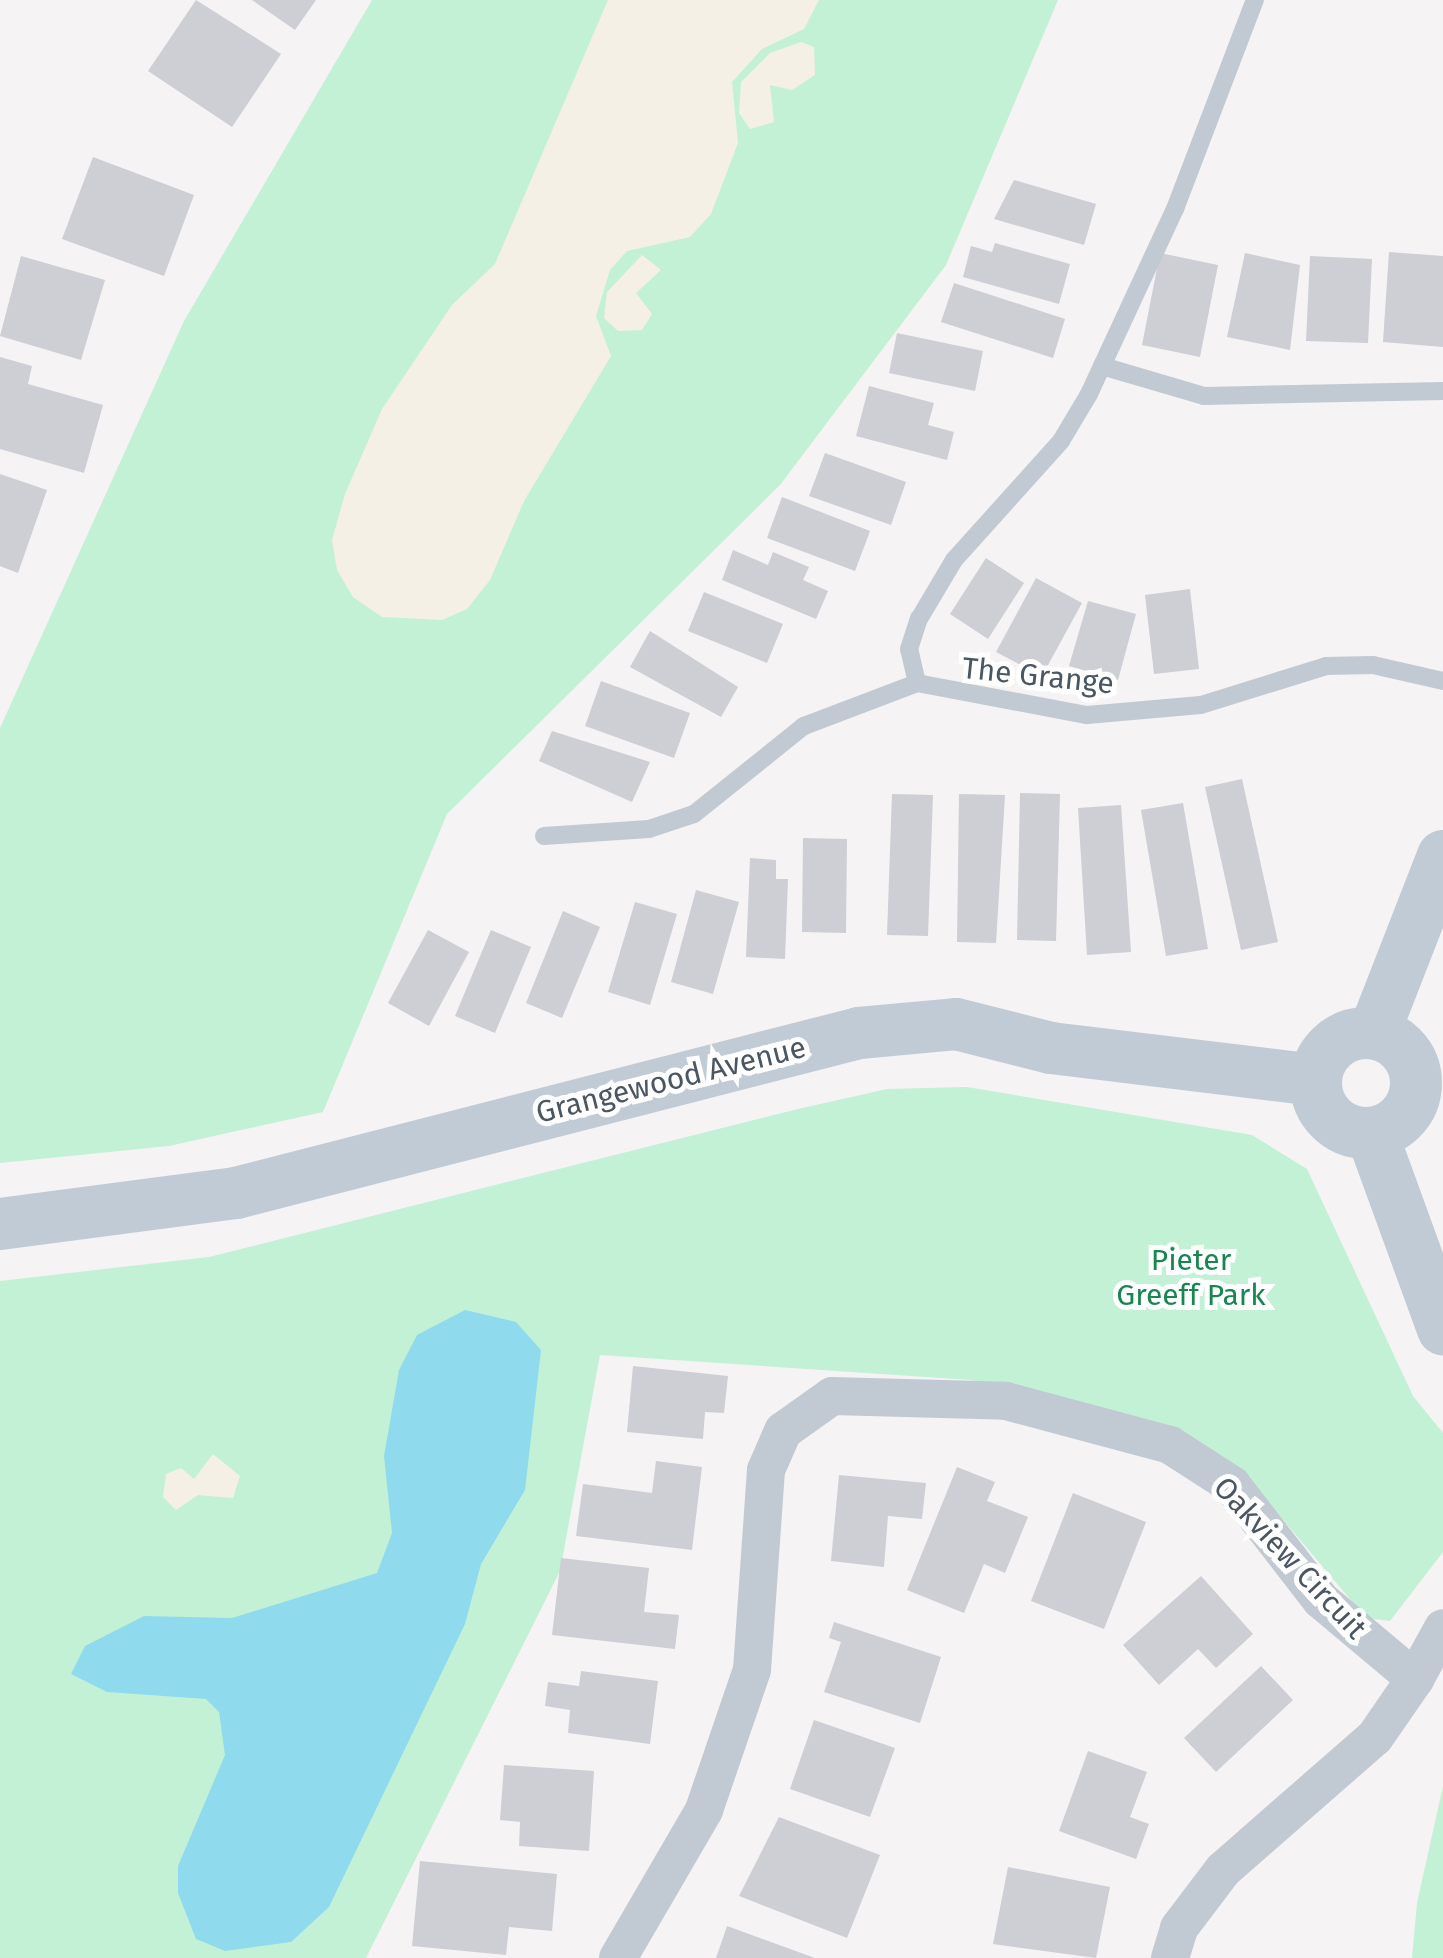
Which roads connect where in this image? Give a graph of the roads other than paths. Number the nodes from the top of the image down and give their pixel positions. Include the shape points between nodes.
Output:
1 (1255, 0) edge
2 (1102, 366) junction
3 (1443, 391) edge
4 (917, 682) junction
5 (1443, 682) edge
6 (544, 836) dead end
7 (1443, 856) edge
8 (1374, 1033) junction
9 (1315, 1080) junction
10 (1372, 1134) junction
11 (10, 1219) edge
12 (1443, 1329) edge
13 (1443, 1628) edge
14 (1415, 1680) junction
15 (618, 1958) edge
16 (1170, 1958) edge

1 - 2 lane via 1175,209
2 - 3 lane via 1204,396
2 - 4 lane via 1061,441 962,549 918,619 909,650
4 - 5 lane, The Grange via 1087,715 1200,705 1326,666 1373,664
4 - 6 lane, The Grange via 804,726 694,814 649,829
7 - 8 street
8 - 9 street via 1341,1039
8 - 10 street via 1404,1050 1417,1082 1406,1114
9 - 10 street via 1333,1122
9 - 11 street, Grangewood Avenue via 1051,1048 956,1024 859,1033 236,1193
10 - 12 street
13 - 14 street
14 - 15 street, Oakview Circuit via 1322,1600 1232,1485 1170,1445 1006,1400 832,1396 783,1432 766,1470 752,1670 704,1810
14 - 16 street via 1375,1737 1224,1870 1179,1928

